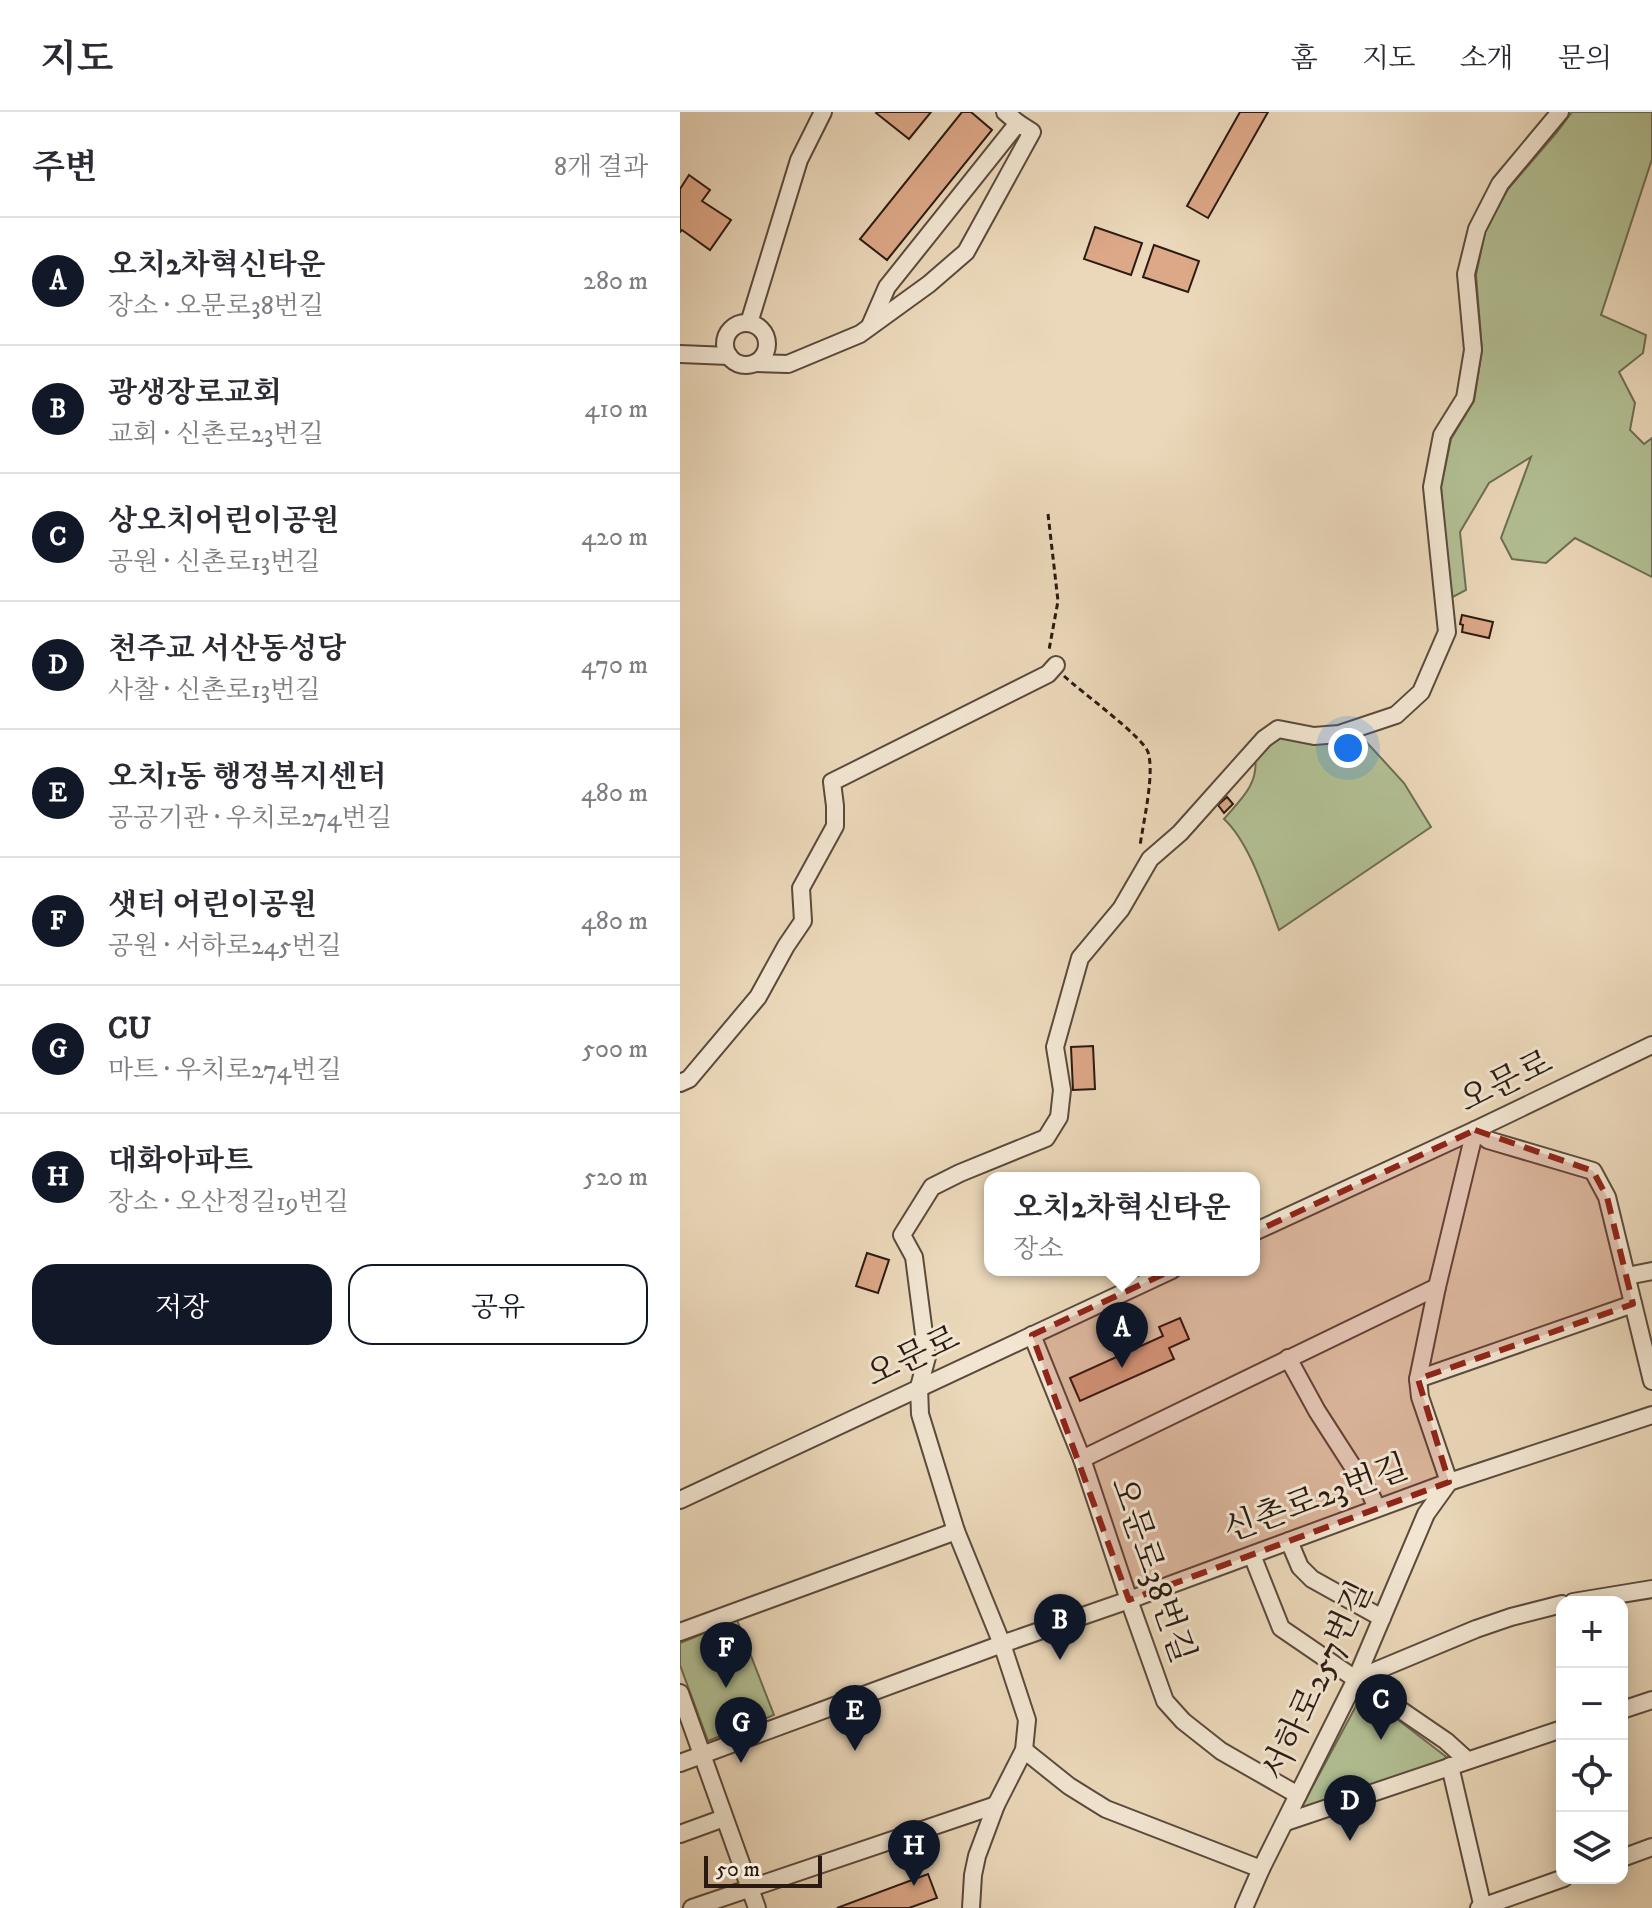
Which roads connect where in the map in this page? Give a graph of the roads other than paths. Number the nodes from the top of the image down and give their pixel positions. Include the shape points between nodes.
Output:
1 (823, 112) edge
2 (1560, 112) edge
3 (1012, 117) edge
4 (749, 323) junction
5 (869, 327) junction
6 (680, 354) edge
7 (729, 356) junction
8 (755, 363) junction
9 (1056, 665) road end
10 (1652, 1045) edge
11 (680, 1083) edge
12 (1475, 1130) junction
13 (1260, 1229) edge
14 (1652, 1271) edge
15 (1159, 1276) edge
16 (1627, 1276) junction
17 (1437, 1287) junction
18 (1633, 1304) junction
19 (1032, 1335) junction
20 (1288, 1358) junction
21 (1418, 1379) junction
22 (1652, 1381) edge
23 (919, 1387) junction
24 (1652, 1415) edge
25 (1082, 1459) junction
26 (1449, 1482) junction
27 (680, 1500) edge
28 (1377, 1508) junction
29 (956, 1531) junction
30 (1289, 1541) junction
31 (1252, 1555) junction
32 (1652, 1589) edge
33 (1609, 1596) edge
34 (1129, 1600) junction
35 (1556, 1606) edge
36 (1382, 1618) junction
37 (680, 1632) edge
38 (1002, 1644) junction
39 (1356, 1679) junction
40 (680, 1693) edge
41 (1652, 1700) edge
42 (1628, 1708) edge
43 (1556, 1731) edge
44 (1024, 1750) junction
45 (702, 1755) junction
46 (680, 1763) edge
47 (1458, 1763) junction
48 (1298, 1795) junction
49 (996, 1805) junction
50 (724, 1818) junction
51 (1286, 1822) junction
52 (680, 1834) edge
53 (1652, 1847) edge
54 (1628, 1856) edge
55 (1261, 1869) junction
56 (1556, 1881) edge
57 (750, 1888) junction
58 (692, 1908) edge
59 (757, 1908) edge
60 (971, 1908) edge
61 (1244, 1908) edge
62 (1481, 1908) edge

1 - 4 street via 799,160
2 - 23 street via 1500,184 1477,229 1466,274 1473,350 1465,398 1442,435 1432,487 1447,632 1421,692 1396,715 1339,734 1314,736 1278,729 1150,859 1121,909 1080,958 1055,1047 1062,1090 1053,1128 1046,1138 932,1187 902,1235 914,1257 927,1357
3 - 5 street via 887,287
3 - 5 street via 1032,132 966,252
4 - 7 street via 736,325 727,335
4 - 8 street via 767,340 765,353
5 - 8 street via 788,364
6 - 7 street
7 - 8 street via 741,364
9 - 11 street via 1048,674 832,782 835,826 801,888 803,921 758,997
10 - 12 street, 오문로
12 - 13 street, 오문로
12 - 16 street via 1488,1140 1593,1171 1607,1197
12 - 17 street
14 - 16 street
15 - 19 street, 오문로
16 - 18 street
17 - 20 street, 오문로38번길
17 - 21 street
18 - 21 street
18 - 22 street
19 - 23 street, 오문로
19 - 25 street, 오문로38번길
20 - 25 street, 오문로38번길
20 - 28 street
21 - 26 street
23 - 27 street, 오문로
23 - 29 street via 920,1414
24 - 26 street, 신촌로23번길
25 - 34 street, 오문로38번길
26 - 28 street, 신촌로23번길
26 - 36 street, 서하로257번길 via 1426,1514
28 - 30 street, 신촌로23번길
29 - 37 street
29 - 38 street
30 - 31 street, 신촌로23번길
30 - 36 street via 1300,1567 1312,1579
31 - 34 street, 신촌로23번길
31 - 39 street via 1281,1628
32 - 33 street
34 - 38 street, 신촌로23번길
34 - 48 street, 오문로38번길 via 1165,1701 1221,1751
35 - 39 street via 1476,1629
36 - 39 street, 서하로257번길
38 - 44 street via 1027,1720
38 - 45 street, 신촌로23번길
39 - 47 street via 1446,1741
39 - 48 street, 서하로257번길
40 - 45 street
41 - 42 street
43 - 47 street
44 - 49 street
44 - 55 street via 1106,1809
45 - 46 street, 신촌로23번길
45 - 50 street
47 - 51 street
47 - 62 street
48 - 51 street, 서하로257번길
49 - 57 street
49 - 60 street via 977,1856
50 - 52 street
50 - 57 street
51 - 55 street, 서하로257번길
53 - 54 street
55 - 61 street, 서하로257번길
56 - 62 street
57 - 58 street
57 - 59 street

